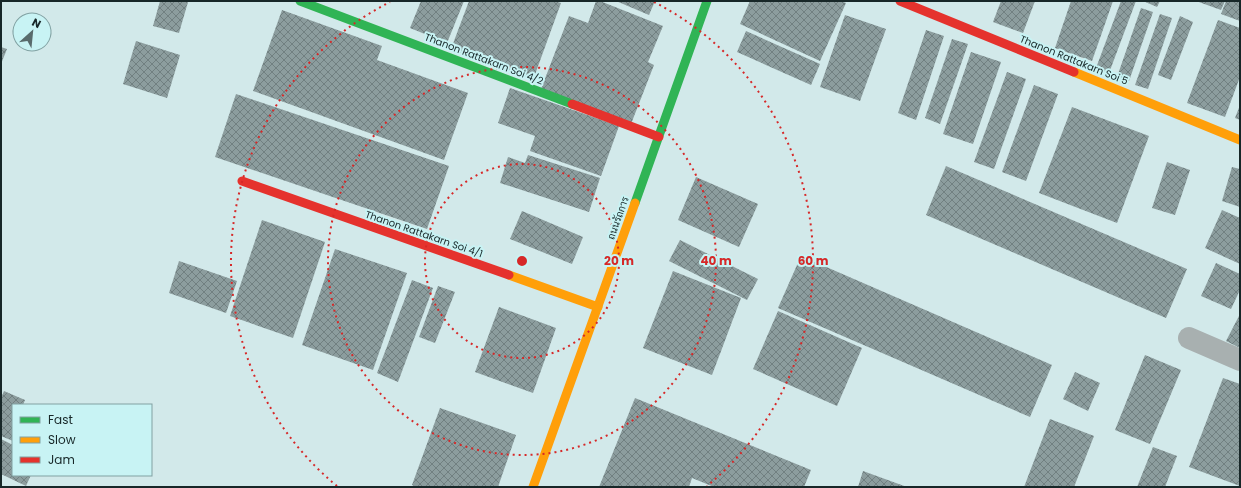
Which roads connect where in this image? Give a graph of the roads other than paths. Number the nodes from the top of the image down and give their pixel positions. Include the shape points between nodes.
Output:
1 (300, 1) edge
2 (707, 1) edge
3 (900, 1) edge
4 (659, 137) junction
5 (1240, 140) edge
6 (242, 181) dead end
7 (598, 307) junction
8 (1189, 338) dead end
9 (1240, 360) edge
10 (533, 487) edge

1 - 4 street, Thanon Rattakarn Soi 4/2
2 - 4 street, ถนนรัถการ
3 - 5 street, Thanon Rattakarn Soi 5
4 - 7 street, ถนนรัถการ
6 - 7 street, Thanon Rattakarn Soi 4/1
7 - 10 street, ถนนรัถการ
8 - 9 street

